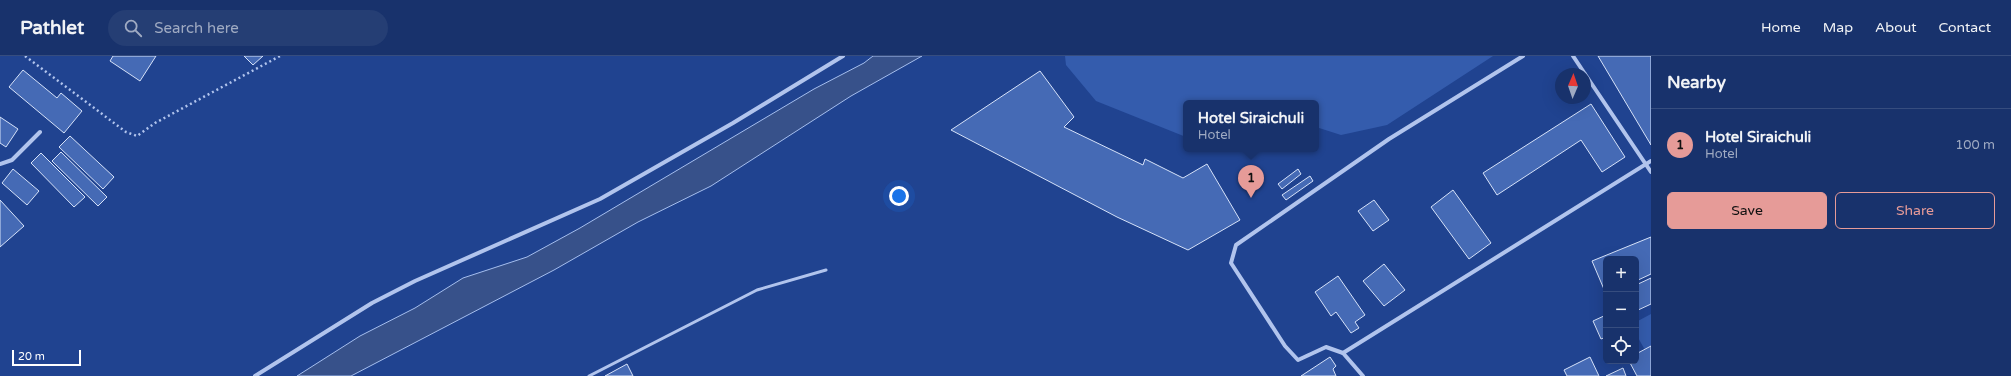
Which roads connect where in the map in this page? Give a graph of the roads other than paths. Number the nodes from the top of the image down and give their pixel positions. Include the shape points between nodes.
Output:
1 (843, 56) edge
2 (1523, 56) edge
3 (1573, 56) edge
4 (1581, 68) edge
5 (1591, 83) edge
6 (40, 132) dead end
7 (1651, 161) edge
8 (0, 164) edge
9 (1646, 164) junction
10 (1651, 172) edge
11 (826, 270) dead end
12 (1343, 353) junction
13 (255, 376) edge
14 (589, 376) edge
15 (1363, 376) edge

1 - 13 street via 734,123 600,199 415,281 372,303
2 - 12 street via 1389,139 1236,244 1231,263 1285,346 1298,360 1326,347
3 - 4 street
5 - 9 street
6 - 8 street via 12,160
7 - 9 street
9 - 10 street
9 - 12 street
11 - 14 lane via 757,290
12 - 15 street

